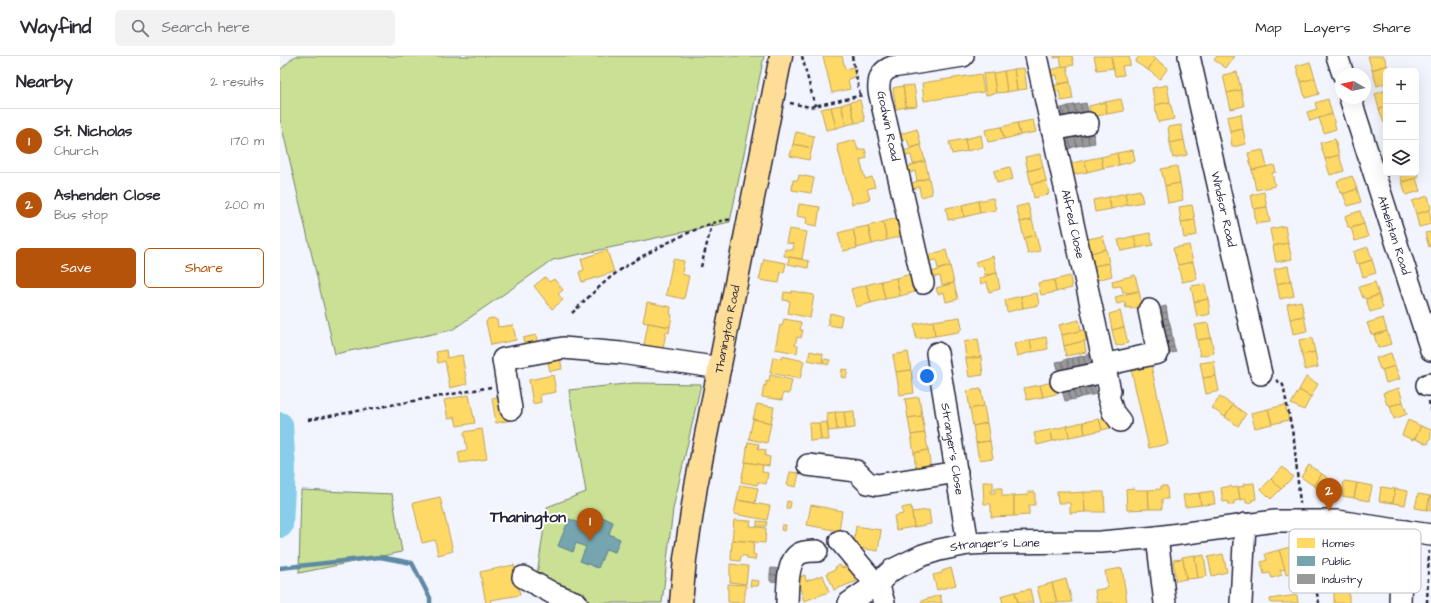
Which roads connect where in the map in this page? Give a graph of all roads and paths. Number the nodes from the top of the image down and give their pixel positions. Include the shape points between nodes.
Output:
1 (781, 56) edge
2 (802, 56) edge
3 (852, 56) edge
4 (963, 56) edge
5 (1036, 56) edge
6 (1189, 56) edge
7 (1337, 56) edge
8 (1341, 68) edge
9 (870, 93) junction
10 (772, 100) junction
11 (1352, 104) edge
12 (815, 106) junction
13 (1088, 123) dead end
14 (1052, 130) junction
15 (748, 222) junction
16 (712, 223) junction
17 (701, 267) dead end
18 (923, 284) dead end
19 (1149, 310) dead end
20 (572, 313) dead end
21 (1431, 350) edge
22 (937, 353) dead end
23 (1259, 365) joint
24 (720, 368) junction
25 (1105, 368) junction
26 (1061, 381) dead end
27 (507, 384) junction
28 (511, 409) dead end
29 (308, 420) dead end
30 (1120, 421) dead end
31 (808, 465) dead end
32 (957, 472) junction
33 (1245, 524) junction
34 (1304, 529) junction
35 (1392, 529) edge
36 (1421, 533) edge
37 (1431, 534) edge
38 (1156, 537) junction
39 (840, 541) dead end
40 (968, 544) junction
41 (817, 551) dead end
42 (1428, 556) dead end
43 (522, 577) dead end
44 (877, 583) junction
45 (1317, 593) edge
46 (1400, 593) edge
47 (577, 603) edge
48 (681, 603) edge
49 (787, 603) edge
50 (849, 603) edge
51 (884, 603) edge
52 (1165, 603) edge
53 (1241, 603) edge
54 (1319, 603) edge
55 (1400, 603) edge
56 (1427, 603) edge

1 - 10 highway, Thanington Road
2 - 12 path
3 - 9 path
4 - 9 street, Godwin Road via 888,68 881,75 879,85
5 - 14 street, Alfred Close
6 - 23 street, Windsor Road
7 - 8 street
9 - 12 path
9 - 18 street, Godwin Road via 909,263
10 - 12 path
10 - 15 highway, Thanington Road
11 - 21 street, Athelstan Road
13 - 14 street
14 - 25 street, Alfred Close
15 - 16 path via 728,219
15 - 24 highway, Thanington Road
16 - 17 path
16 - 20 path via 625,266
19 - 25 street via 1158,353
22 - 32 street, Stranger's Close
23 - 34 path via 1264,373 1283,385 1294,440
24 - 27 street via 621,353 563,348 503,359
24 - 48 highway, Thanington Road via 696,486
25 - 26 street
25 - 30 street, Alfred Close via 1110,392 1108,396 1113,412
27 - 28 street
27 - 29 path
31 - 32 street via 856,471 868,483 877,485
32 - 40 street, Stranger's Close
33 - 34 street, Stranger's Lane via 1275,520
33 - 38 street, Stranger's Lane
33 - 53 street
34 - 35 street, Stranger's Lane via 1337,521
36 - 37 street, Stranger's Lane
38 - 40 street, Stranger's Lane via 1101,542
38 - 52 street
39 - 44 street
40 - 44 street, Stranger's Lane via 923,555 892,570
41 - 49 street via 800,553 794,557 789,572
42 - 56 path
43 - 47 street
44 - 50 street, Stranger's Lane
44 - 51 street
45 - 54 path
46 - 55 street

